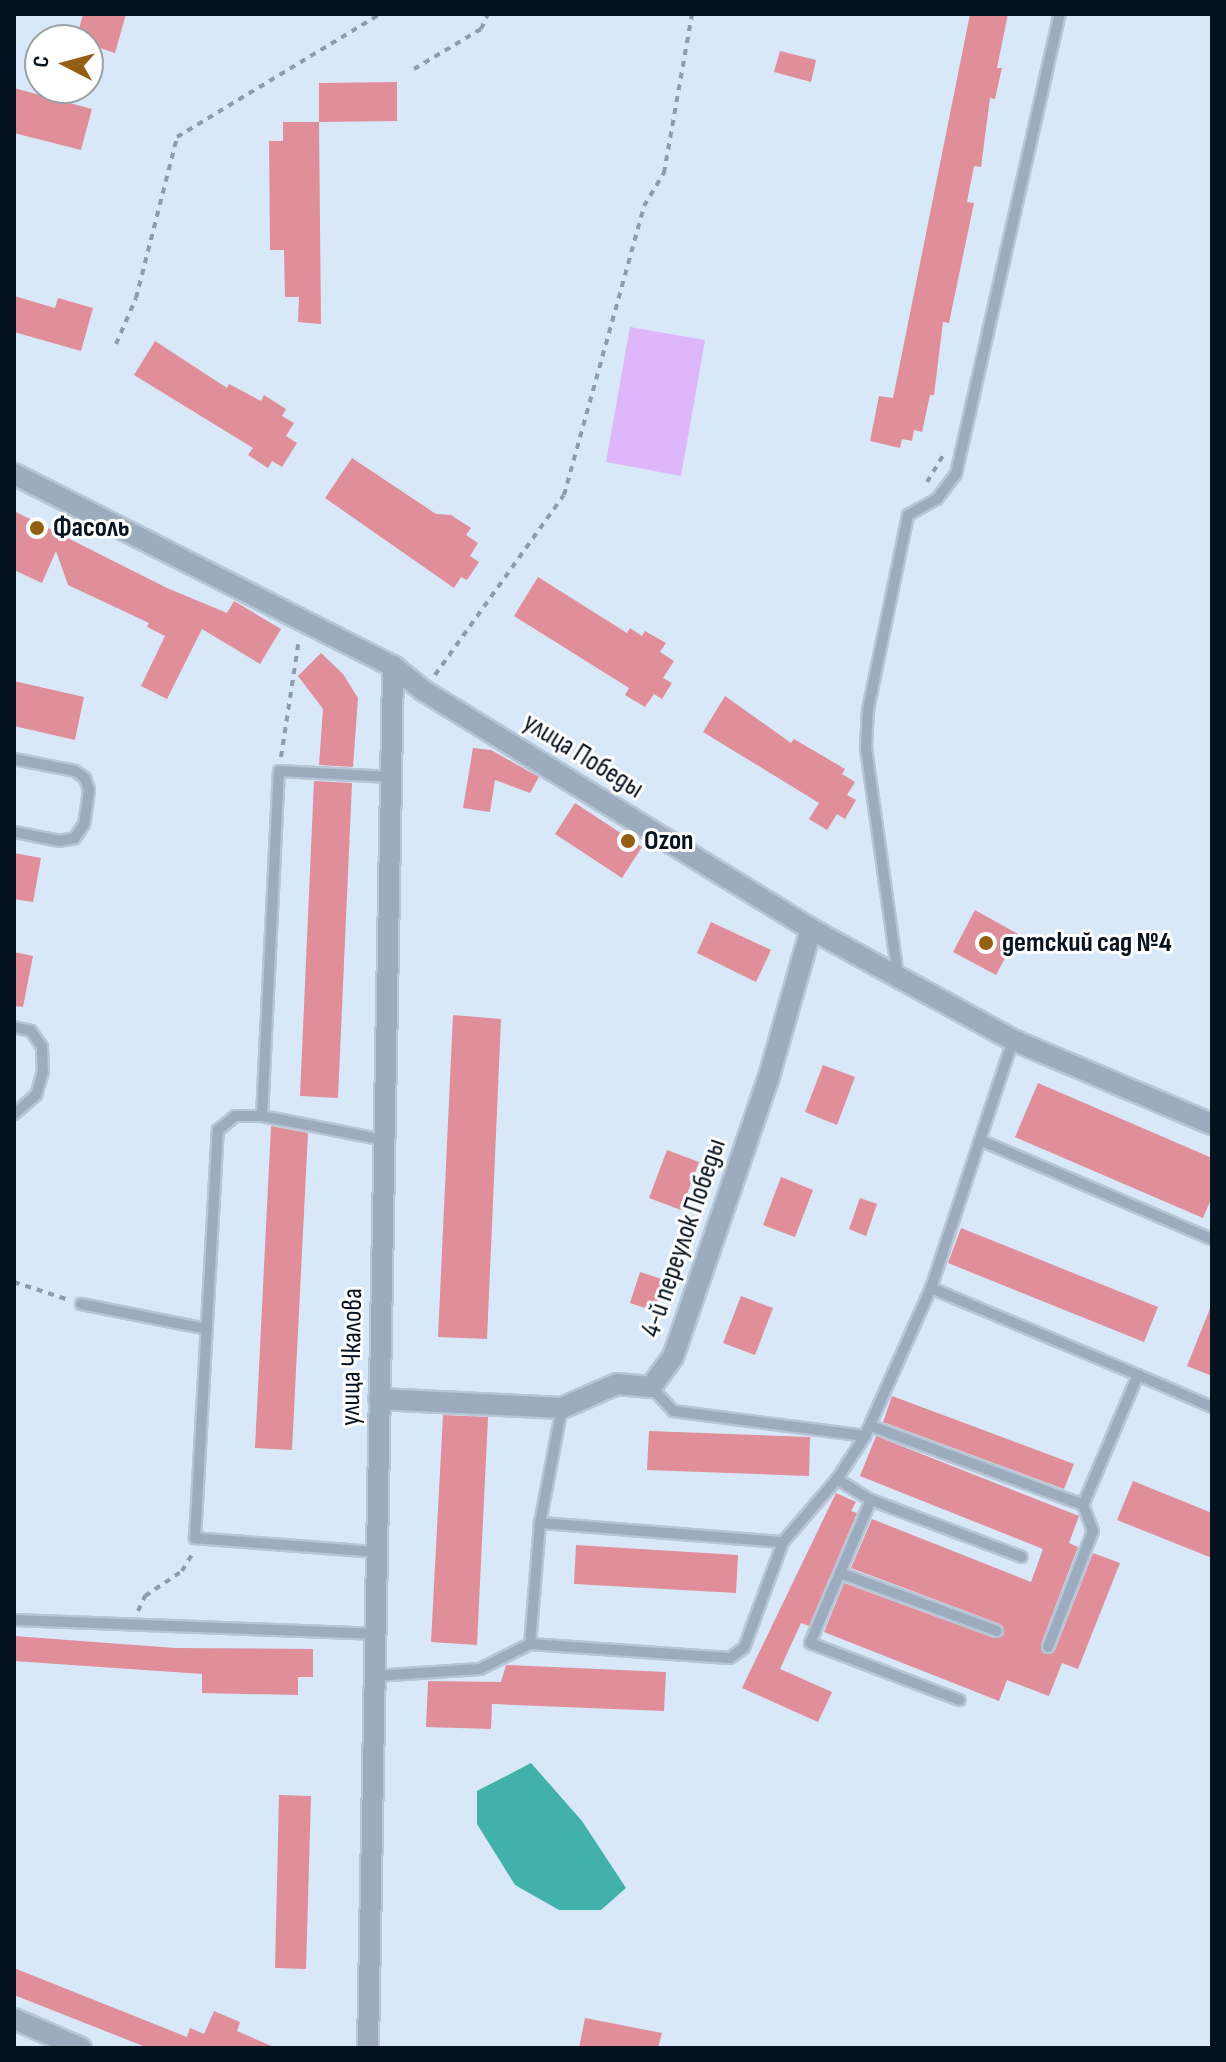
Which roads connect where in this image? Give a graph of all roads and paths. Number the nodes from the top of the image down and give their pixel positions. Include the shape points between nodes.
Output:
1 (380, 14) edge
2 (488, 14) edge
3 (692, 14) edge
4 (1060, 14) edge
5 (414, 69) dead end
6 (116, 344) dead end
7 (14, 474) edge
8 (302, 620) junction
9 (393, 666) junction
10 (424, 691) junction
11 (14, 759) edge
12 (279, 771) junction
13 (391, 777) junction
14 (14, 832) edge
15 (811, 929) junction
16 (898, 976) junction
17 (14, 1027) edge
18 (1013, 1040) junction
19 (14, 1114) edge
20 (262, 1116) junction
21 (1212, 1124) edge
22 (384, 1140) junction
23 (982, 1141) junction
24 (1212, 1239) edge
25 (14, 1282) edge
26 (931, 1288) junction
27 (81, 1304) joint
28 (207, 1329) junction
29 (1138, 1375) junction
30 (651, 1387) junction
31 (379, 1399) junction
32 (1212, 1407) edge
33 (562, 1408) junction
34 (868, 1431) junction
35 (837, 1479) junction
36 (871, 1500) junction
37 (1083, 1505) junction
38 (540, 1523) junction
39 (195, 1538) junction
40 (783, 1542) junction
41 (376, 1552) junction
42 (1022, 1557) dead end
43 (840, 1573) junction
44 (14, 1620) edge
45 (133, 1625) junction
46 (997, 1631) dead end
47 (375, 1634) junction
48 (530, 1644) junction
49 (1048, 1647) dead end
50 (375, 1676) junction
51 (959, 1700) dead end
52 (14, 2019) edge
53 (81, 2048) edge
54 (368, 2048) edge

1 - 6 path via 177,137 136,298
2 - 5 path via 481,29
3 - 10 path via 664,173 644,206 564,495
4 - 16 lane via 956,474 937,499 908,515 868,710 866,747
7 - 8 street, улица Победы
8 - 9 street, улица Победы
8 - 12 path
9 - 10 street, улица Победы
9 - 13 street, улица Чкалова
10 - 15 street, улица Победы
11 - 14 lane via 75,771 89,790 84,824 75,838 60,841
12 - 13 lane
12 - 20 lane
13 - 22 street, улица Чкалова
15 - 16 street, улица Победы
15 - 30 street, 4-й переулок Победы via 768,1080 673,1357
16 - 18 street, улица Победы
17 - 19 lane via 31,1031 42,1047 43,1071 36,1095
18 - 21 street, улица Победы
18 - 23 lane
20 - 22 lane
20 - 28 lane via 235,1116 218,1130
22 - 31 street, улица Чкалова
23 - 24 lane
23 - 26 lane
25 - 27 path
26 - 29 lane
26 - 34 lane
27 - 28 lane
28 - 39 lane
29 - 32 lane
29 - 37 lane
30 - 33 street via 617,1384
30 - 34 lane via 673,1411
31 - 33 street
31 - 41 street, улица Чкалова
33 - 38 lane
34 - 35 lane
34 - 37 lane
35 - 36 lane
35 - 40 lane
36 - 42 lane
36 - 43 lane
37 - 49 lane via 1093,1531
38 - 40 lane
38 - 48 lane
39 - 41 lane
39 - 45 path via 193,1557 145,1596
40 - 48 lane via 744,1648 730,1658
41 - 47 street, улица Чкалова
43 - 46 lane
43 - 51 lane via 810,1643
44 - 45 lane
45 - 47 lane
47 - 50 street, улица Чкалова
48 - 50 lane via 480,1669
50 - 54 street, улица Чкалова
52 - 53 street

